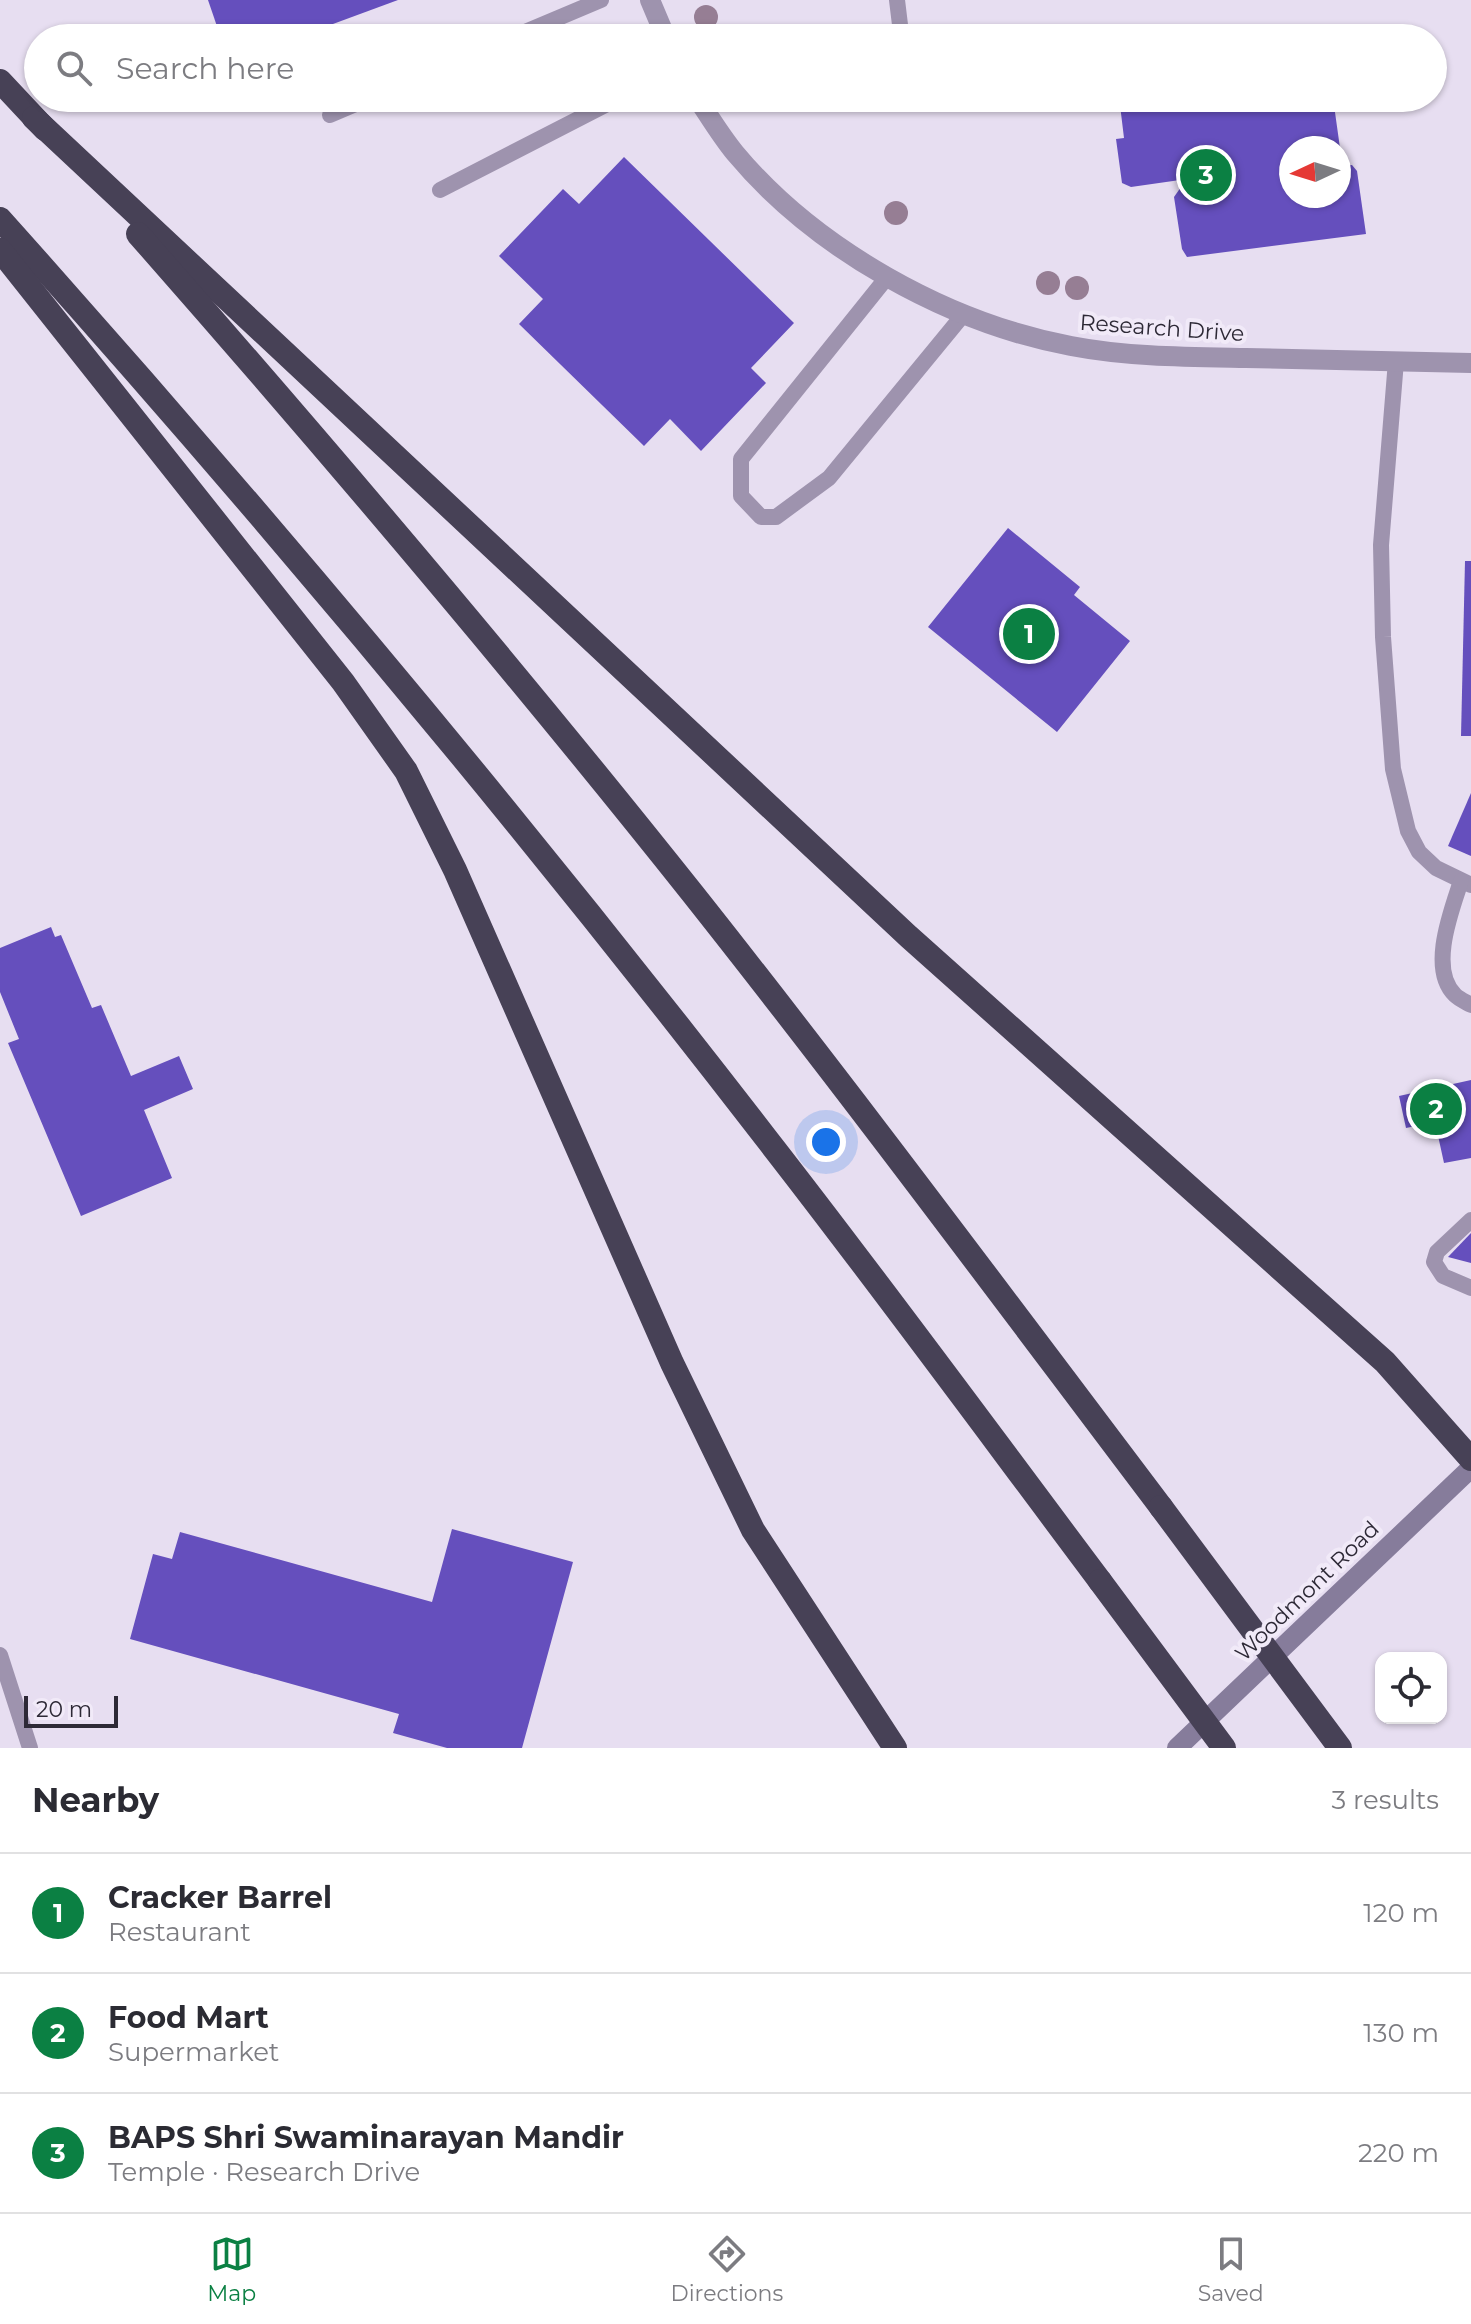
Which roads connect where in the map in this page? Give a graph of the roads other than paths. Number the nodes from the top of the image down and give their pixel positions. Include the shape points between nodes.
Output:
1 (601, 0) edge
2 (650, 0) edge
3 (897, 0) edge
4 (544, 24) edge
5 (660, 24) edge
6 (900, 24) edge
7 (0, 81) edge
8 (24, 107) edge
9 (28, 112) edge
10 (337, 112) edge
11 (592, 112) edge
12 (707, 112) edge
13 (330, 115) dead end
14 (34, 118) junction
15 (440, 190) dead end
16 (0, 219) edge
17 (0, 250) edge
18 (888, 276) junction
19 (963, 315) junction
20 (1396, 361) junction
21 (1471, 363) edge
22 (1466, 883) edge
23 (1471, 1005) edge
24 (1471, 1220) edge
25 (1471, 1288) edge
26 (1471, 1459) edge
27 (1471, 1468) edge
28 (0, 1655) edge
29 (30, 1748) edge
30 (895, 1748) edge
31 (1177, 1748) edge
32 (1224, 1748) edge
33 (1340, 1748) edge

1 - 4 lane
2 - 5 street
3 - 6 lane
7 - 8 highway
9 - 14 highway
10 - 13 lane
11 - 15 lane
12 - 18 street, Research Drive via 735,153 786,205 847,253
14 - 26 highway via 908,936 1385,1362
14 - 33 highway, bridge via 307,427 552,719 833,1073
16 - 32 highway, bridge via 241,493 487,786 768,1139
17 - 30 highway via 343,682 406,771 672,1363 753,1530
18 - 19 street, Research Drive
18 - 19 lane via 741,459 741,496 761,517 776,517 829,478
19 - 20 street, Research Drive via 1100,350
20 - 21 street, Research Drive
20 - 22 lane via 1381,545 1393,769 1408,831 1419,852
22 - 23 lane via 1444,933 1445,968 1455,995
24 - 25 lane via 1437,1252 1434,1262 1443,1276
27 - 31 main road, Woodmont Road
28 - 29 lane

